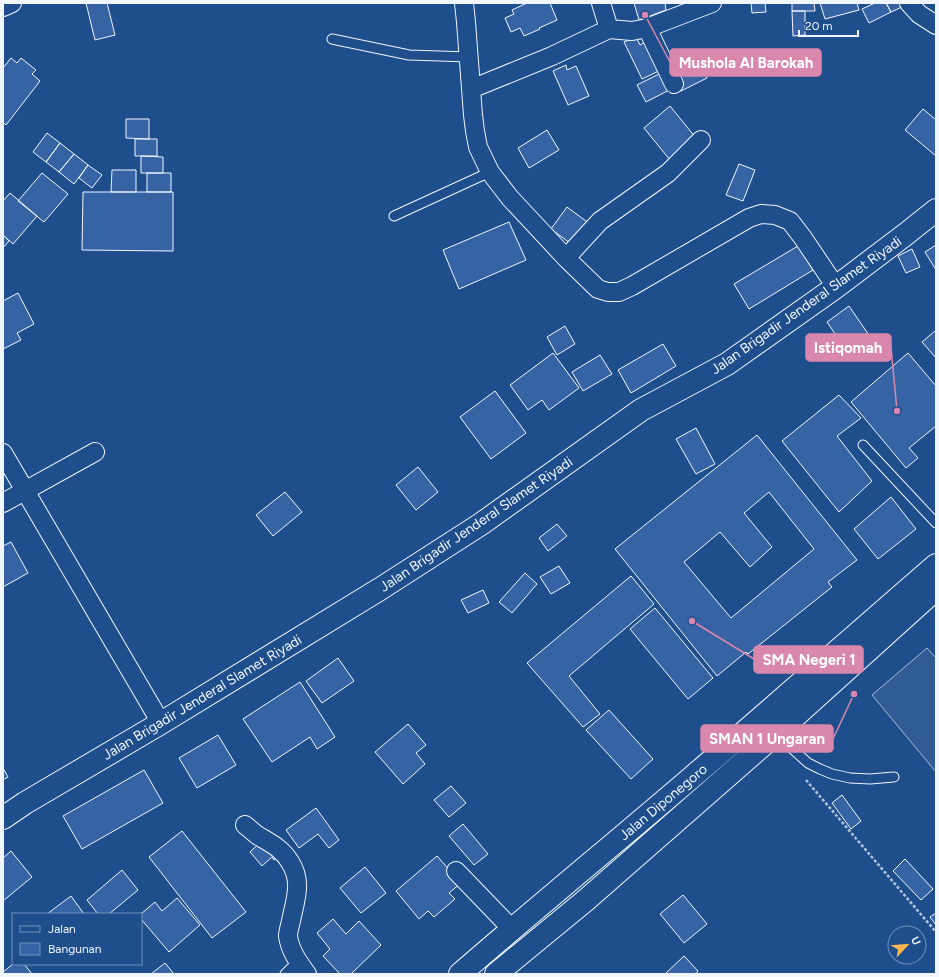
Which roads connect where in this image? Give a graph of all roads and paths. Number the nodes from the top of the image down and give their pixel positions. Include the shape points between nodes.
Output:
1 (12, 3) edge
2 (464, 3) edge
3 (601, 3) edge
4 (712, 3) edge
5 (909, 3) edge
6 (3, 7) edge
7 (936, 25) edge
8 (608, 28) junction
9 (647, 28) junction
10 (332, 39) dead end
11 (469, 57) junction
12 (674, 84) dead end
13 (471, 88) junction
14 (701, 140) dead end
15 (490, 172) junction
16 (936, 210) edge
17 (394, 216) dead end
18 (566, 258) junction
19 (836, 287) junction
20 (863, 445) dead end
21 (95, 452) dead end
22 (3, 453) edge
23 (25, 491) junction
24 (3, 503) edge
25 (936, 523) edge
26 (936, 565) edge
27 (936, 589) edge
28 (830, 672) junction
29 (161, 723) junction
30 (776, 734) junction
31 (731, 744) junction
32 (745, 761) junction
33 (802, 775) dead end
34 (894, 777) dead end
35 (3, 818) edge
36 (245, 825) dead end
37 (456, 872) dead end
38 (512, 929) junction
39 (936, 932) edge
40 (285, 974) edge
41 (296, 974) edge
42 (308, 974) edge
43 (460, 974) edge
44 (496, 974) edge

1 - 6 street
2 - 11 street
3 - 8 street
4 - 9 street
5 - 7 street via 919,14
8 - 9 street via 632,31
8 - 13 street via 552,56
9 - 12 street
10 - 11 lane via 409,55
11 - 13 street
13 - 15 street via 478,147
14 - 18 street via 668,173 600,221
15 - 17 lane
15 - 18 street via 510,198
16 - 19 main road, Jalan Brigadir Jenderal Slamet Riyadi
18 - 19 street via 598,289 619,292 749,218 761,214 775,215 790,222
19 - 29 main road, Jalan Brigadir Jenderal Slamet Riyadi via 726,364 641,410 468,533
20 - 25 lane
21 - 23 street
22 - 23 street
23 - 24 street
23 - 29 street
26 - 28 main road, Jalan Diponegoro
27 - 28 main road, Jalan Diponegoro
28 - 30 main road, Jalan Diponegoro
28 - 31 main road, Jalan Diponegoro
29 - 35 main road, Jalan Brigadir Jenderal Slamet Riyadi
30 - 32 main road, Jalan Diponegoro
30 - 34 lane via 808,763 832,774 870,779
31 - 32 main road
31 - 38 main road, Jalan Diponegoro
32 - 44 main road, Jalan Diponegoro via 586,900
33 - 39 path
36 - 42 street via 276,846 296,872 298,883 288,935 291,948
37 - 38 street
38 - 43 main road, Jalan Diponegoro
40 - 41 lane via 291,968

